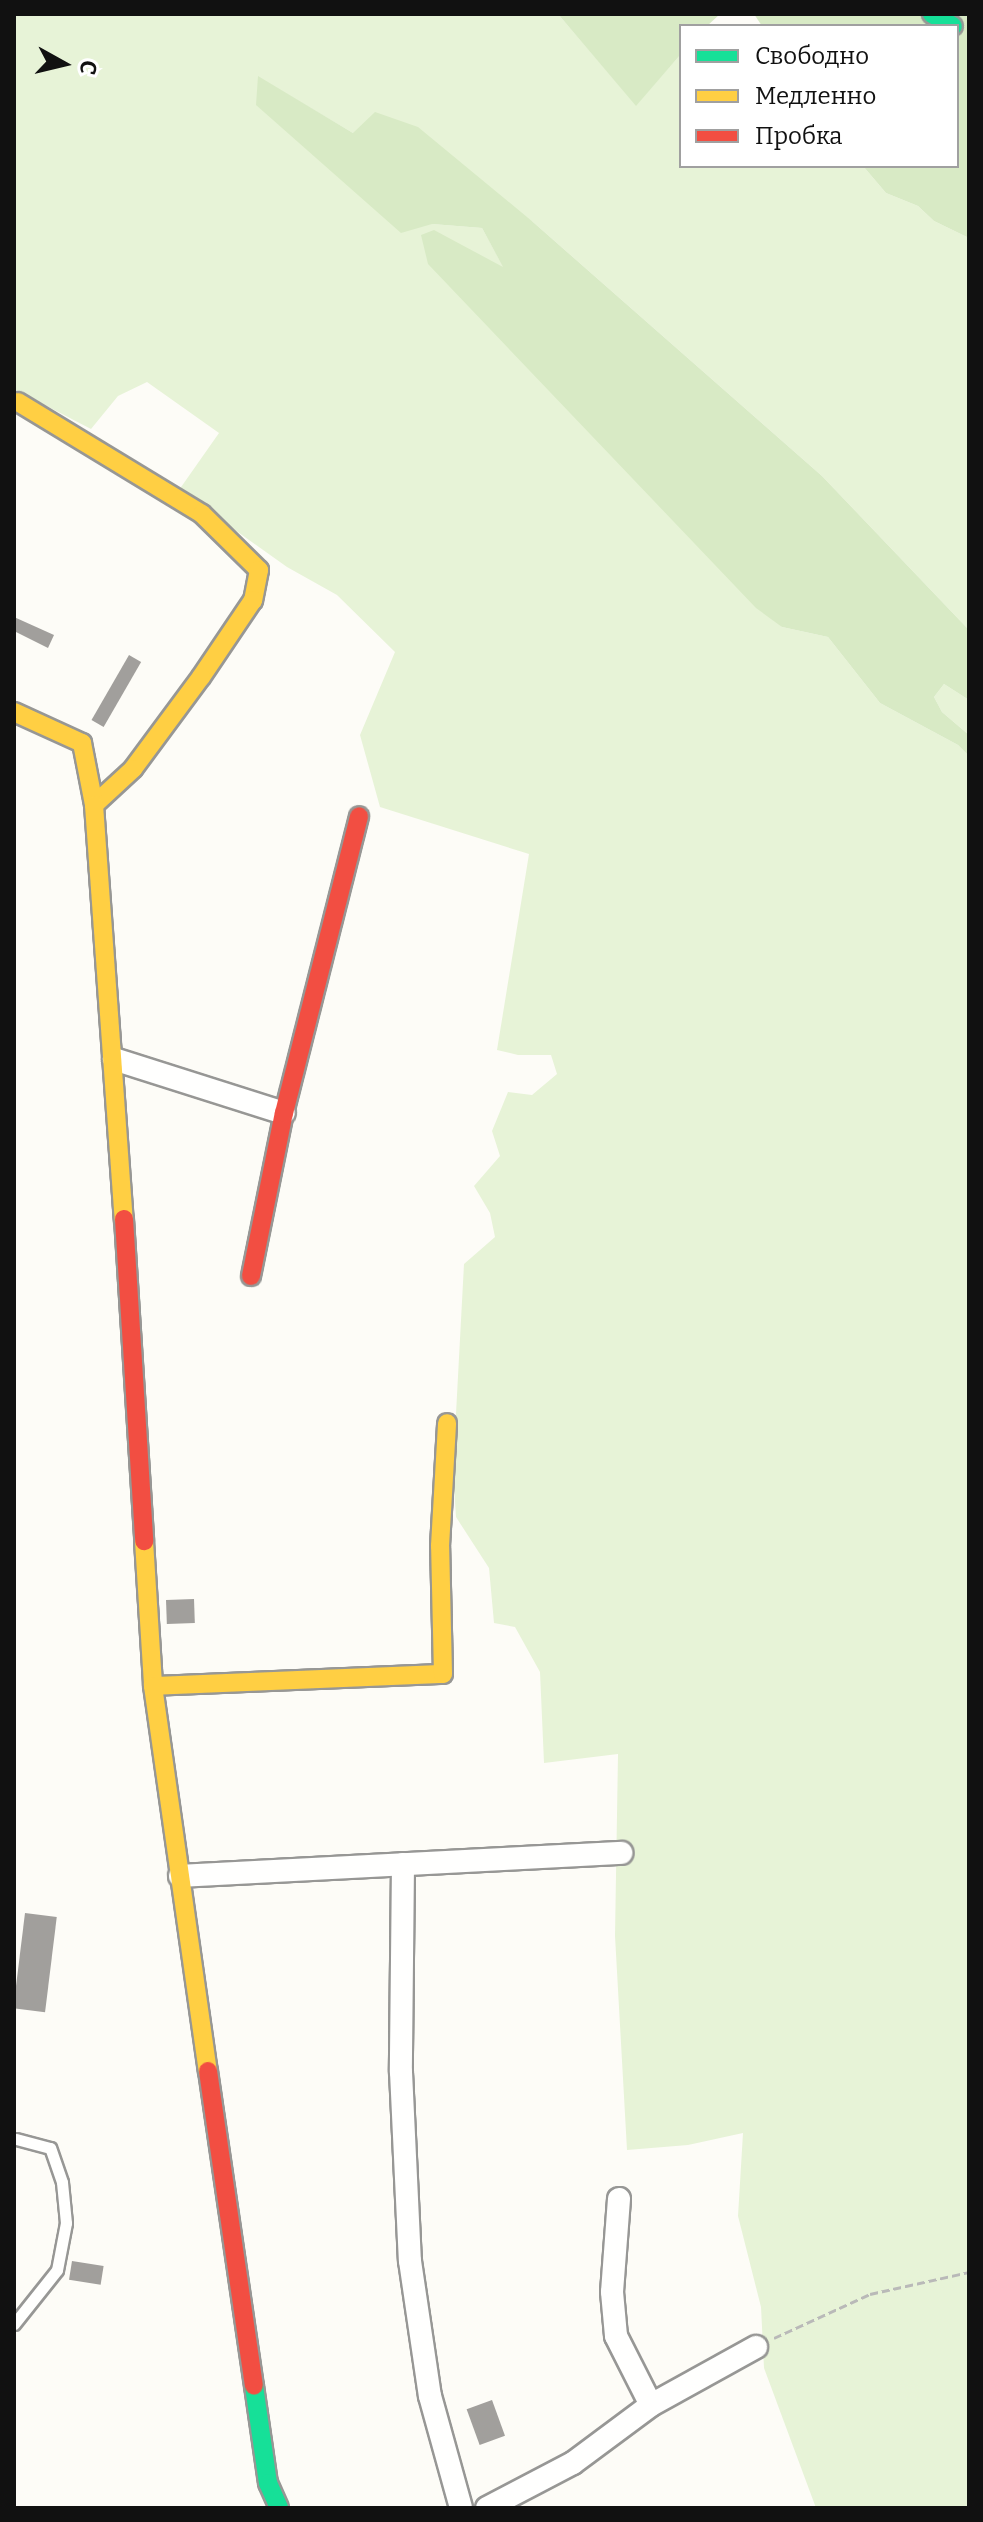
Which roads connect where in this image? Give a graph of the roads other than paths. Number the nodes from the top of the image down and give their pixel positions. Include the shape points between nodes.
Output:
1 (932, 14) edge
2 (950, 24) edge
3 (18, 402) dead end
4 (14, 712) edge
5 (94, 805) junction
6 (359, 816) dead end
7 (114, 1059) junction
8 (284, 1113) junction
9 (251, 1276) dead end
10 (447, 1423) dead end
11 (153, 1686) junction
12 (621, 1853) dead end
13 (403, 1864) junction
14 (180, 1876) junction
15 (16, 2139) dead end
16 (619, 2199) dead end
17 (14, 2324) edge
18 (756, 2347) road end
19 (651, 2405) junction
20 (279, 2508) edge
21 (461, 2508) edge
22 (487, 2508) edge

1 - 2 street
3 - 5 street via 202,514 259,570 253,600 201,677 133,769
4 - 5 street via 82,743
5 - 7 street
6 - 8 street
7 - 8 street
7 - 11 street
8 - 9 street
10 - 11 street via 440,1546 443,1674
11 - 14 street
12 - 13 street
13 - 14 street
13 - 21 street via 401,2072 410,2261 430,2396
14 - 20 street via 268,2483
15 - 17 lane via 50,2148 62,2182 66,2223 57,2270
16 - 19 street via 612,2292 616,2336
18 - 19 street
19 - 22 street via 573,2463

